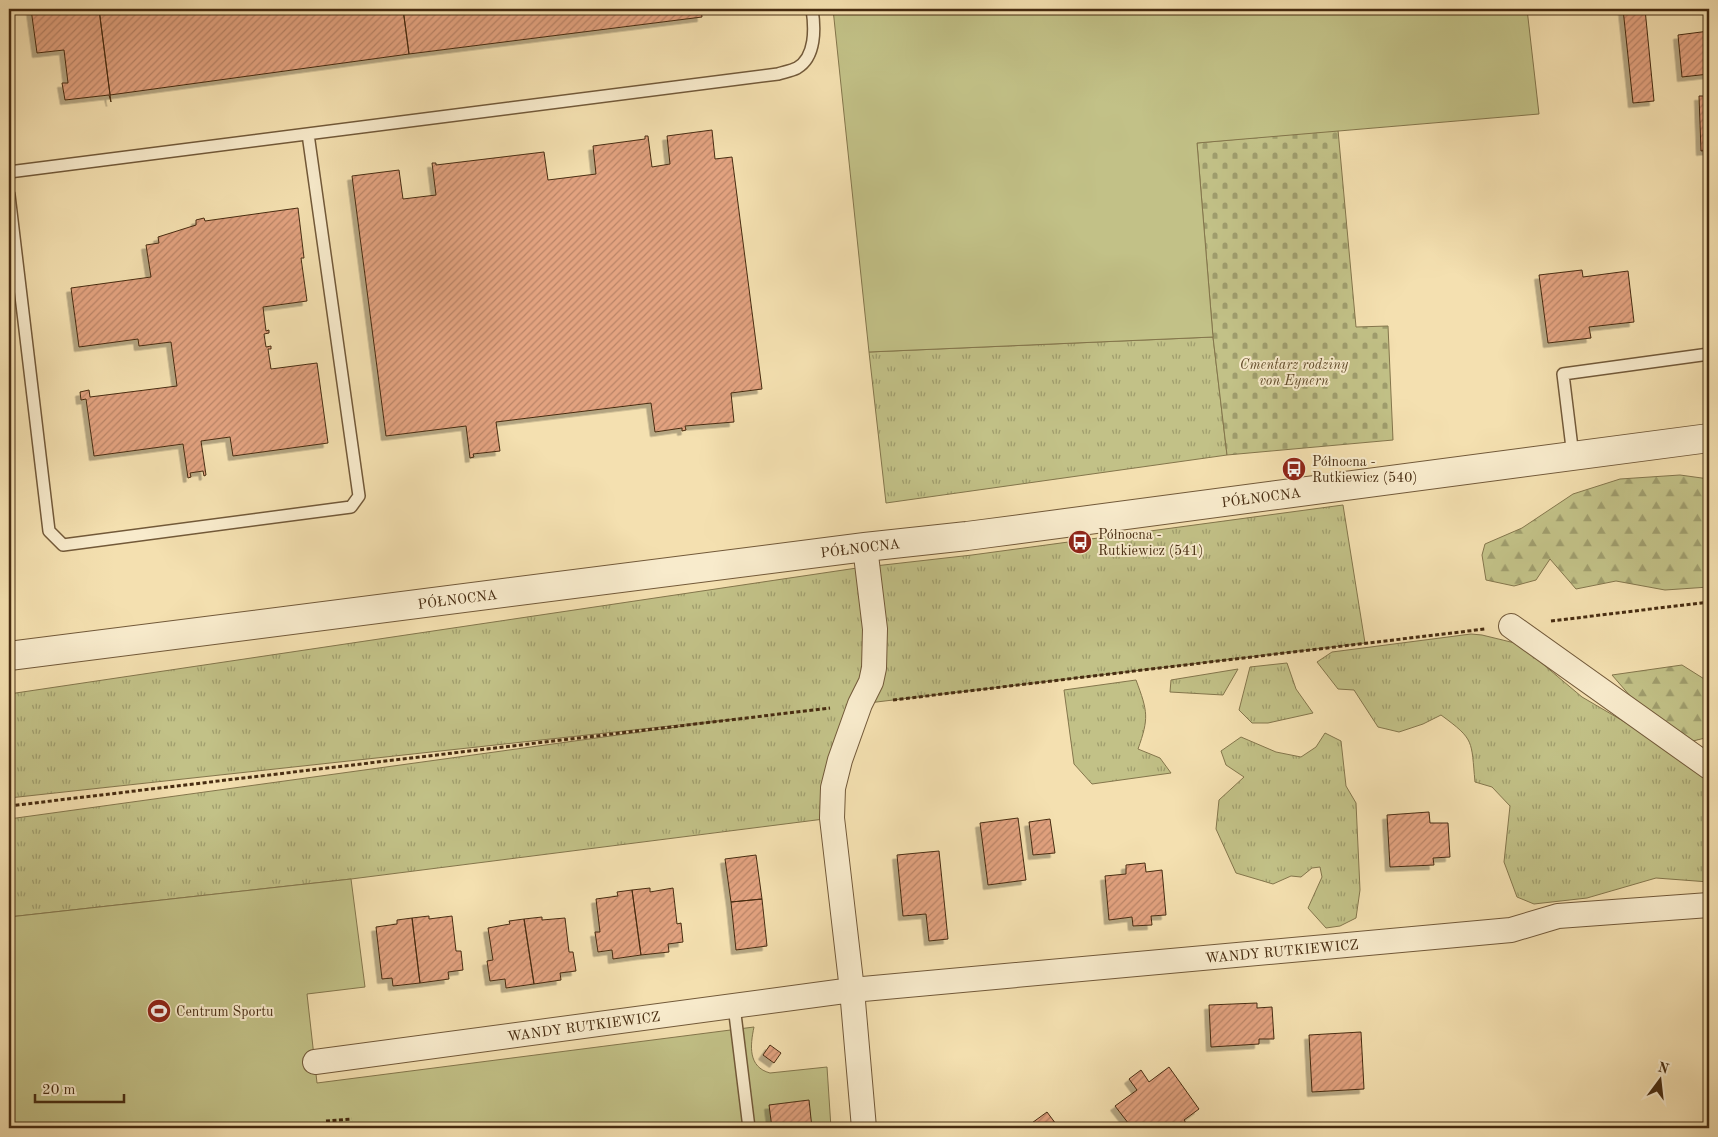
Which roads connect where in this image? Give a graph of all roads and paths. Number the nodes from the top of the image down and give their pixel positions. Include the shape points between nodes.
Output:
1 (812, 9) edge
2 (308, 134) junction
3 (9, 172) edge
4 (9, 195) edge
5 (1709, 354) edge
6 (1709, 438) edge
7 (1573, 456) junction
8 (865, 546) junction
9 (1512, 626) dead end
10 (9, 656) edge
11 (1709, 767) edge
12 (1709, 905) edge
13 (852, 990) junction
14 (734, 1006) junction
15 (315, 1062) dead end
16 (352, 1119) dead end
17 (326, 1121) dead end
18 (749, 1128) edge
19 (864, 1128) edge

1 - 2 lane via 810,57 798,67 778,74
2 - 3 lane
2 - 4 lane via 359,496 351,508 63,545 49,531
5 - 7 lane via 1563,374
6 - 7 street, PÓŁNOCNA
7 - 8 street, PÓŁNOCNA via 977,535
8 - 10 street, PÓŁNOCNA
8 - 13 street via 875,648 871,682 840,760 833,788 832,818
9 - 11 street
12 - 13 street, WANDY RUTKIEWICZ via 1558,916 1502,930
13 - 14 street, WANDY RUTKIEWICZ
13 - 19 street
14 - 15 street, WANDY RUTKIEWICZ
14 - 18 lane
16 - 17 path

